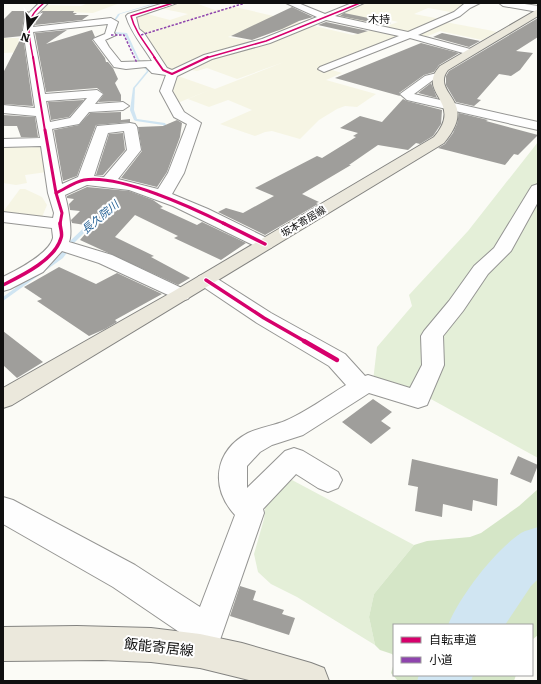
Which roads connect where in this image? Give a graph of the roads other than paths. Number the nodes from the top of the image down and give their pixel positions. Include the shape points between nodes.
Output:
1 (44, 3) edge
2 (173, 3) edge
3 (290, 3) edge
4 (360, 3) edge
5 (476, 3) edge
6 (503, 3) edge
7 (538, 9) edge
8 (443, 12) dead end
9 (538, 12) edge
10 (458, 14) junction
11 (72, 16) dead end
12 (325, 17) junction
13 (531, 21) edge
14 (80, 25) junction
15 (54, 28) junction
16 (28, 30) junction
17 (72, 35) dead end
18 (409, 35) junction
19 (470, 52) junction
20 (324, 69) dead end
21 (169, 73) junction
22 (437, 76) junction
23 (41, 98) junction
24 (449, 105) junction
25 (123, 106) dead end
26 (85, 108) junction
27 (3, 109) edge
28 (43, 113) junction
29 (538, 126) edge
30 (45, 135) junction
31 (3, 143) edge
32 (85, 180) junction
33 (107, 183) junction
34 (538, 189) edge
35 (56, 193) junction
36 (163, 195) junction
37 (3, 217) edge
38 (60, 224) junction
39 (265, 244) junction
40 (65, 246) junction
41 (206, 280) junction
42 (3, 285) edge
43 (181, 295) junction
44 (361, 387) junction
45 (3, 399) edge
46 (328, 480) dead end
47 (246, 507) junction
48 (3, 509) edge
49 (203, 640) junction
50 (3, 644) edge
51 (311, 681) edge

1 - 16 street via 30,15
2 - 21 street via 130,16 135,30 141,34 158,63
3 - 12 street
4 - 12 street
5 - 10 street via 466,6
6 - 7 street
8 - 10 street
9 - 13 main road
10 - 18 street
11 - 15 street
12 - 18 street
12 - 21 street via 266,41 226,51
13 - 19 main road
14 - 15 street
14 - 17 street
14 - 21 street via 113,22 109,33 111,35 98,39 118,65 126,66 137,62 149,64 156,71
15 - 16 street
16 - 23 street
18 - 19 street
18 - 20 street
19 - 22 main road via 444,68
21 - 36 street via 166,91 170,100 179,114 194,123 176,174
22 - 24 main road
22 - 24 street via 429,78 406,94
23 - 26 street via 97,94
23 - 28 street
24 - 29 street
24 - 39 main road, 坂本寄居線 via 450,120 447,130 439,140
25 - 26 street
26 - 30 street via 74,121
27 - 28 street
28 - 30 street
30 - 31 street
30 - 35 street
32 - 33 street
32 - 33 street via 102,129 130,127 134,150
32 - 35 street
33 - 36 street
34 - 44 street via 502,251 481,270 435,331 432,343 433,365 418,400 368,384
35 - 38 street via 62,213
36 - 39 street
37 - 38 street
38 - 40 street
39 - 41 main road, 坂本寄居線
40 - 42 street via 36,268
40 - 43 street via 95,254
41 - 43 main road, 坂本寄居線
41 - 44 street via 264,318 337,360
43 - 45 main road, 坂本寄居線
44 - 47 street via 293,428 270,434 245,448 238,455 232,464 231,480 235,496
46 - 47 street via 294,459
47 - 49 street via 250,513
48 - 49 street via 124,576
49 - 50 main road, 飯能寄居線
49 - 51 main road, 飯能寄居線 via 260,666

